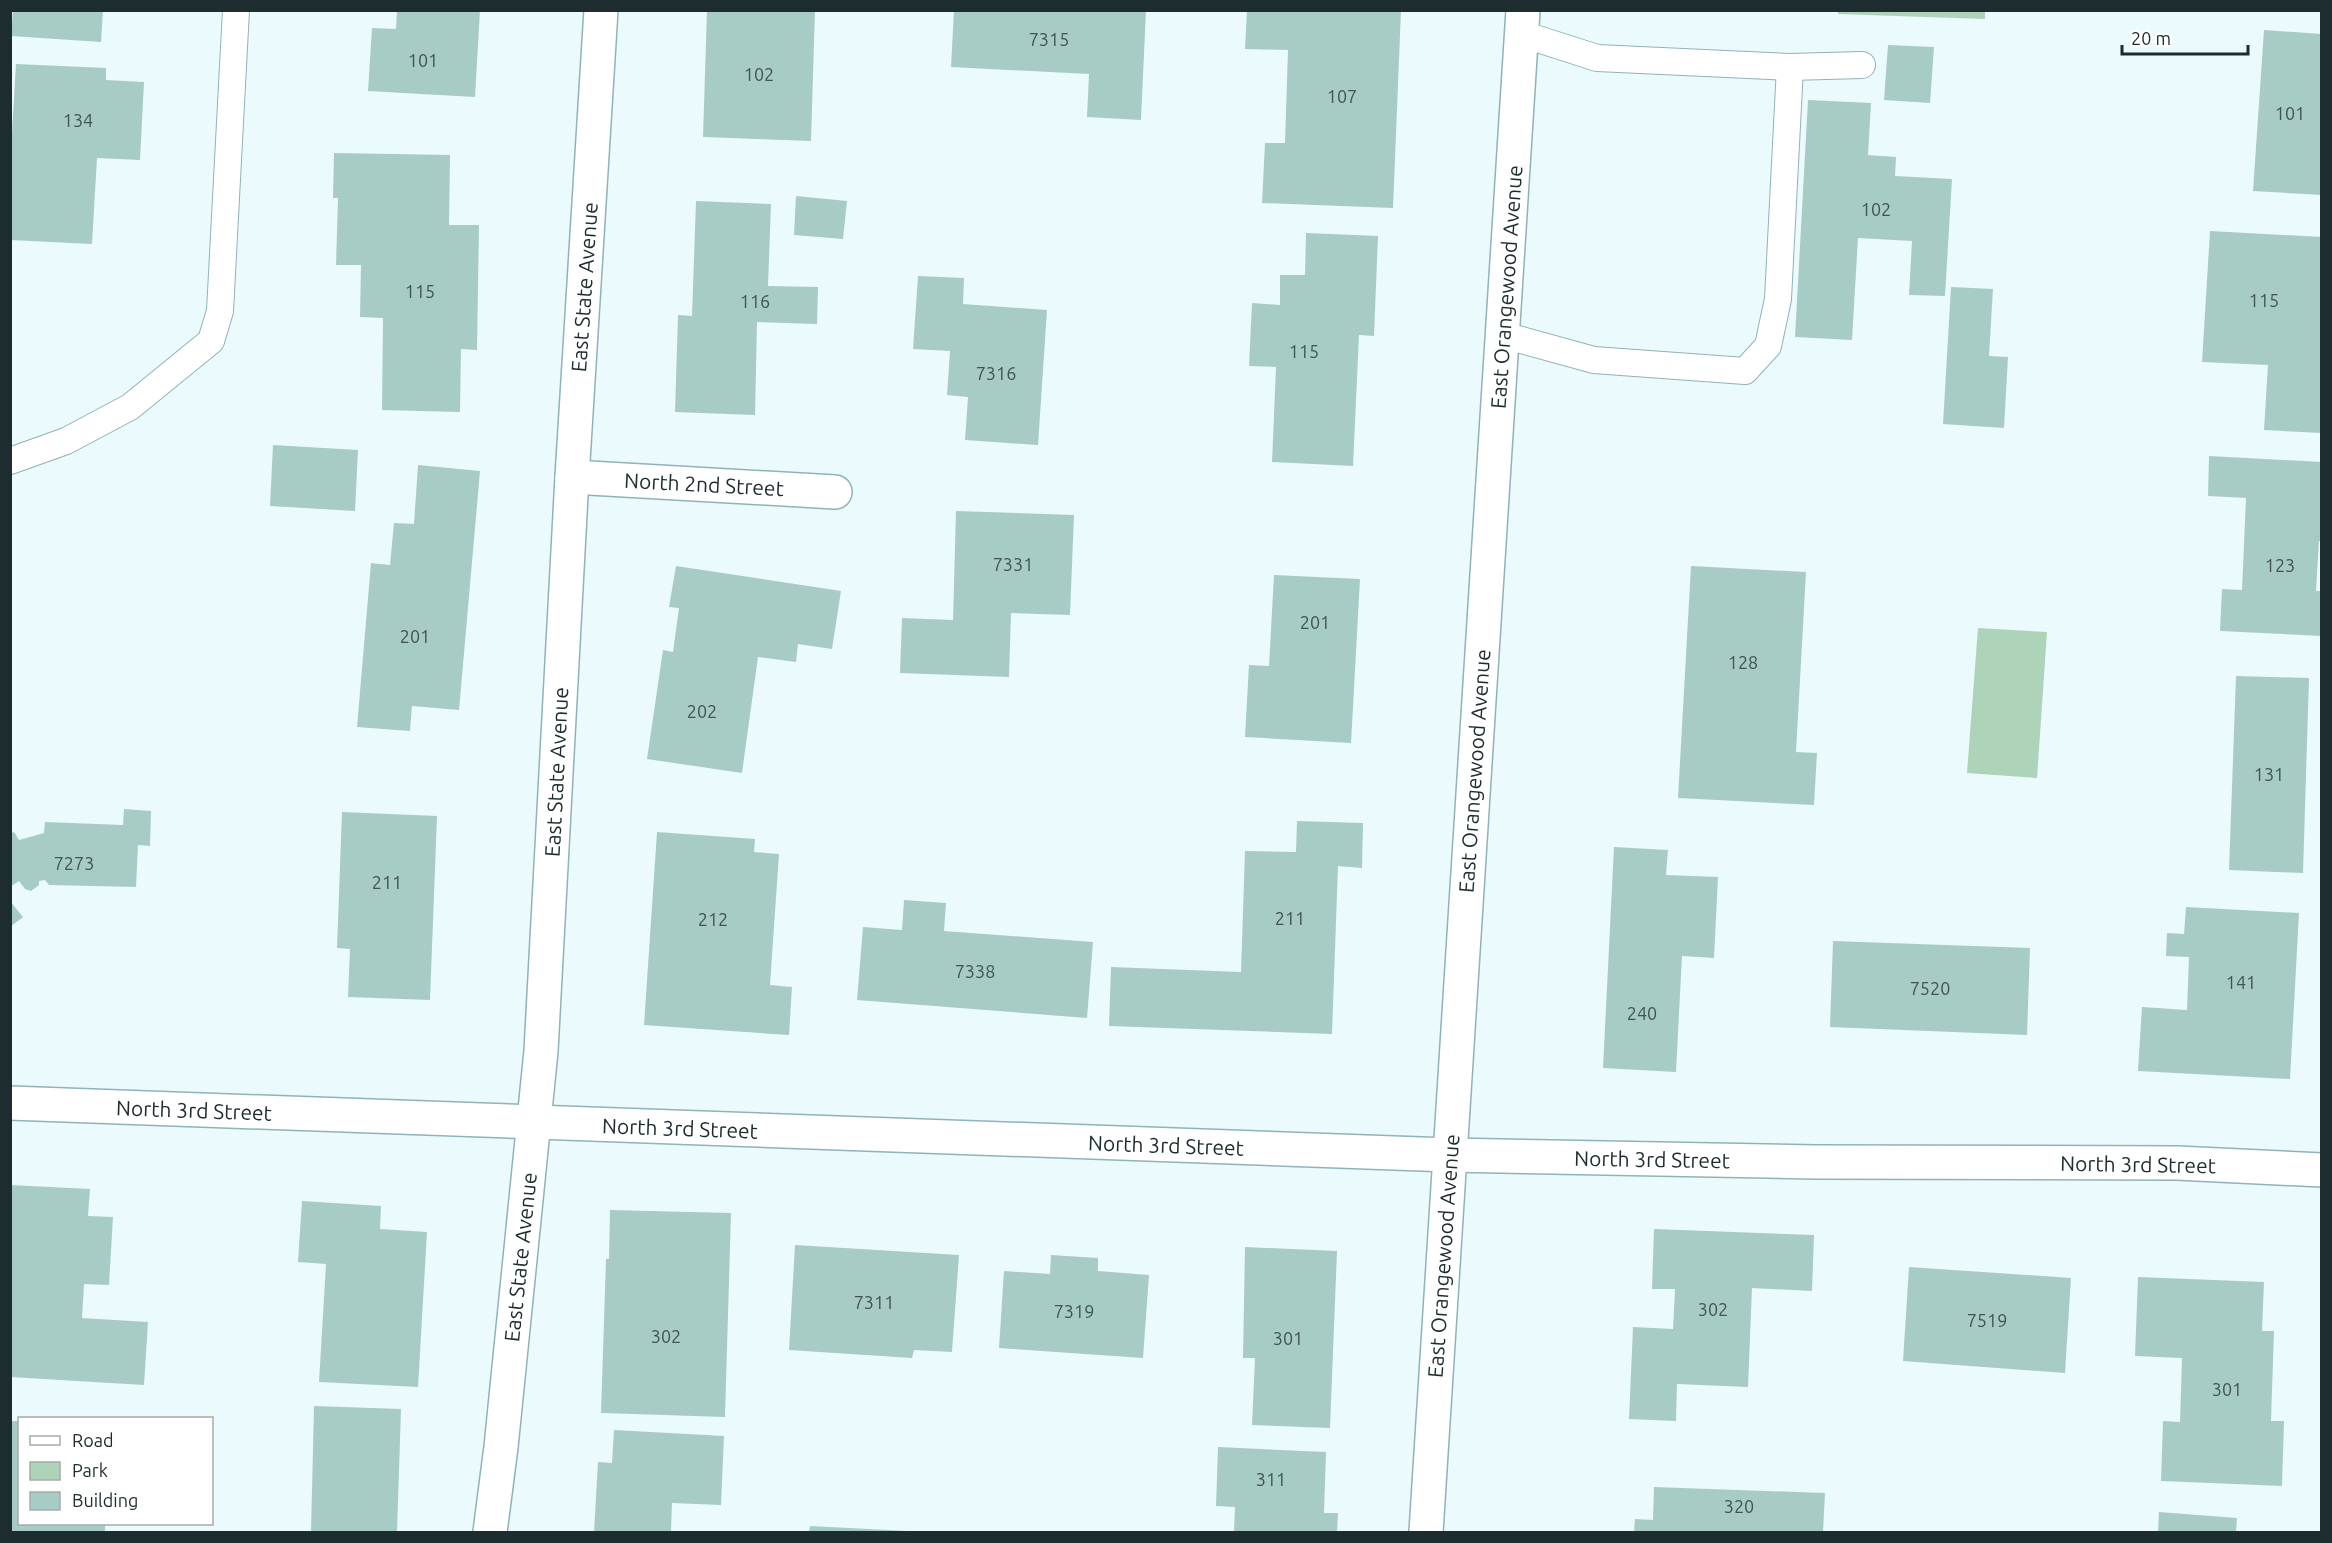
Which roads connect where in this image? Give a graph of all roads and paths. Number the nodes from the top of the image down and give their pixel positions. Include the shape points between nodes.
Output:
1 (236, 10) edge
2 (601, 10) edge
3 (1522, 22) edge
4 (1862, 65) dead end
5 (1790, 67) junction
6 (1503, 335) junction
7 (10, 461) edge
8 (572, 477) junction
9 (835, 492) dead end
10 (10, 1103) edge
11 (533, 1123) junction
12 (1449, 1155) junction
13 (2322, 1170) edge
14 (490, 1533) edge
15 (1426, 1533) edge

1 - 7 lane via 220,311 211,341 130,407 66,441
2 - 8 street, East State Avenue
3 - 5 lane via 1597,58
3 - 6 street, East Orangewood Avenue
4 - 5 lane
5 - 6 lane via 1778,299 1768,346 1744,371 1594,360
6 - 12 street, East Orangewood Avenue
8 - 9 street, North 2nd Street
8 - 11 street, East State Avenue via 542,1039
10 - 11 street, North 3rd Street
11 - 12 street, North 3rd Street
11 - 14 street, East State Avenue
12 - 13 street, North 3rd Street via 2177,1163
12 - 15 street, East Orangewood Avenue

